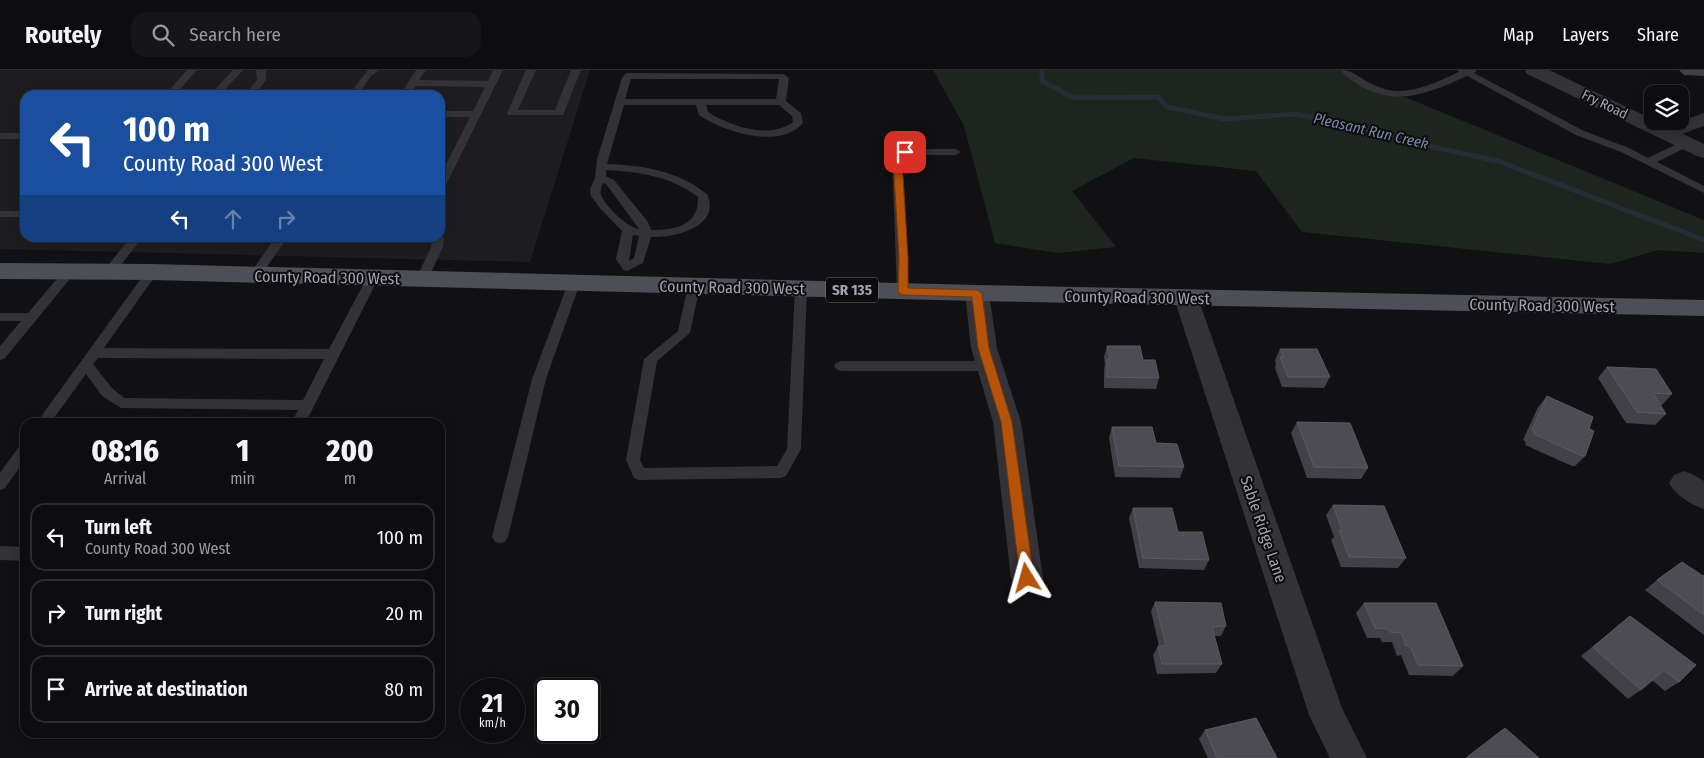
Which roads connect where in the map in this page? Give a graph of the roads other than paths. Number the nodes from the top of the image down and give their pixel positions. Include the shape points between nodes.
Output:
1 (192, 70) edge
2 (238, 70) edge
3 (261, 70) edge
4 (374, 70) edge
5 (421, 70) edge
6 (498, 70) edge
7 (531, 70) edge
8 (576, 70) edge
9 (1345, 70) edge
10 (1534, 70) edge
11 (1467, 71) edge
12 (412, 84) junction
13 (491, 84) junction
14 (174, 90) edge
15 (220, 90) edge
16 (254, 90) edge
17 (357, 90) edge
18 (408, 90) edge
19 (620, 102) junction
20 (700, 102) junction
21 (781, 102) junction
22 (445, 114) edge
23 (476, 114) junction
24 (1704, 119) edge
25 (1666, 133) junction
26 (0, 136) edge
27 (20, 136) edge
28 (1696, 148) edge
29 (956, 152) dead end
30 (1648, 162) junction
31 (600, 173) junction
32 (445, 177) edge
33 (1704, 190) edge
34 (0, 214) edge
35 (20, 214) edge
36 (628, 231) junction
37 (646, 233) junction
38 (133, 242) edge
39 (278, 242) edge
40 (438, 242) edge
41 (0, 271) edge
42 (70, 271) junction
43 (109, 272) junction
44 (152, 272) junction
45 (255, 275) junction
46 (625, 276) junction
47 (373, 277) junction
48 (422, 279) junction
49 (574, 283) junction
50 (694, 286) junction
51 (801, 289) junction
52 (903, 292) junction
53 (977, 293) junction
54 (1186, 298) junction
55 (1704, 308) edge
56 (0, 317) edge
57 (32, 317) junction
58 (333, 354) junction
59 (0, 355) edge
60 (90, 358) junction
61 (841, 366) dead end
62 (990, 366) junction
63 (308, 405) junction
64 (47, 418) edge
65 (301, 418) edge
66 (20, 456) edge
67 (0, 484) edge
68 (500, 537) dead end
69 (0, 553) edge
70 (20, 554) edge
71 (1027, 578) dead end
72 (1350, 758) edge

1 - 14 lane
2 - 15 lane
3 - 16 lane via 262,80
4 - 17 lane
5 - 12 lane
6 - 13 lane
7 - 8 lane via 512,113 559,113
9 - 11 lane via 1376,90 1398,96 1426,89
10 - 25 street, Fry Road
11 - 30 lane via 1580,133
12 - 13 lane
12 - 18 lane
13 - 23 lane
19 - 20 lane
19 - 21 lane via 627,78 631,75 781,76 784,78
19 - 31 lane
20 - 21 lane
20 - 21 lane via 703,113 722,126 775,134 790,130 798,123 797,115
22 - 23 lane
23 - 32 lane
24 - 25 street
25 - 28 street, Fry Road
26 - 27 lane
28 - 30 lane
29 - 52 lane via 905,152 897,159 904,258
30 - 33 lane
31 - 36 lane via 596,196
31 - 37 lane via 634,210
31 - 37 lane via 632,168 647,171 684,184 703,196 704,211 695,223 668,233
34 - 35 lane
36 - 37 lane
36 - 46 lane via 622,259
37 - 46 lane via 639,260
38 - 43 lane
39 - 45 lane
40 - 48 lane
41 - 42 main road, County Road 300 West / SR 135
42 - 43 main road, County Road 300 West / SR 135
42 - 57 lane
43 - 44 main road, County Road 300 West / SR 135
44 - 45 main road, County Road 300 West / SR 135
44 - 60 lane
45 - 47 main road, County Road 300 West / SR 135
46 - 49 main road, County Road 300 West / SR 135
46 - 50 main road, County Road 300 West / SR 135
47 - 48 main road, County Road 300 West / SR 135
47 - 58 lane
48 - 49 main road, County Road 300 West / SR 135
49 - 68 lane via 539,379
50 - 51 main road, County Road 300 West / SR 135
50 - 51 lane via 684,333 651,359 633,460 639,474 781,472 794,449
51 - 52 main road, County Road 300 West / SR 135
52 - 53 main road, County Road 300 West / SR 135
53 - 54 main road, County Road 300 West / SR 135
53 - 62 street via 984,348
54 - 55 main road, County Road 300 West / SR 135
54 - 72 street, Sable Ridge Lane via 1327,715
56 - 57 lane
57 - 59 lane
58 - 60 lane
58 - 63 lane
60 - 63 lane via 107,392 121,403
60 - 64 lane
61 - 62 lane
62 - 71 street via 1007,422
63 - 65 lane
66 - 67 lane
69 - 70 lane

